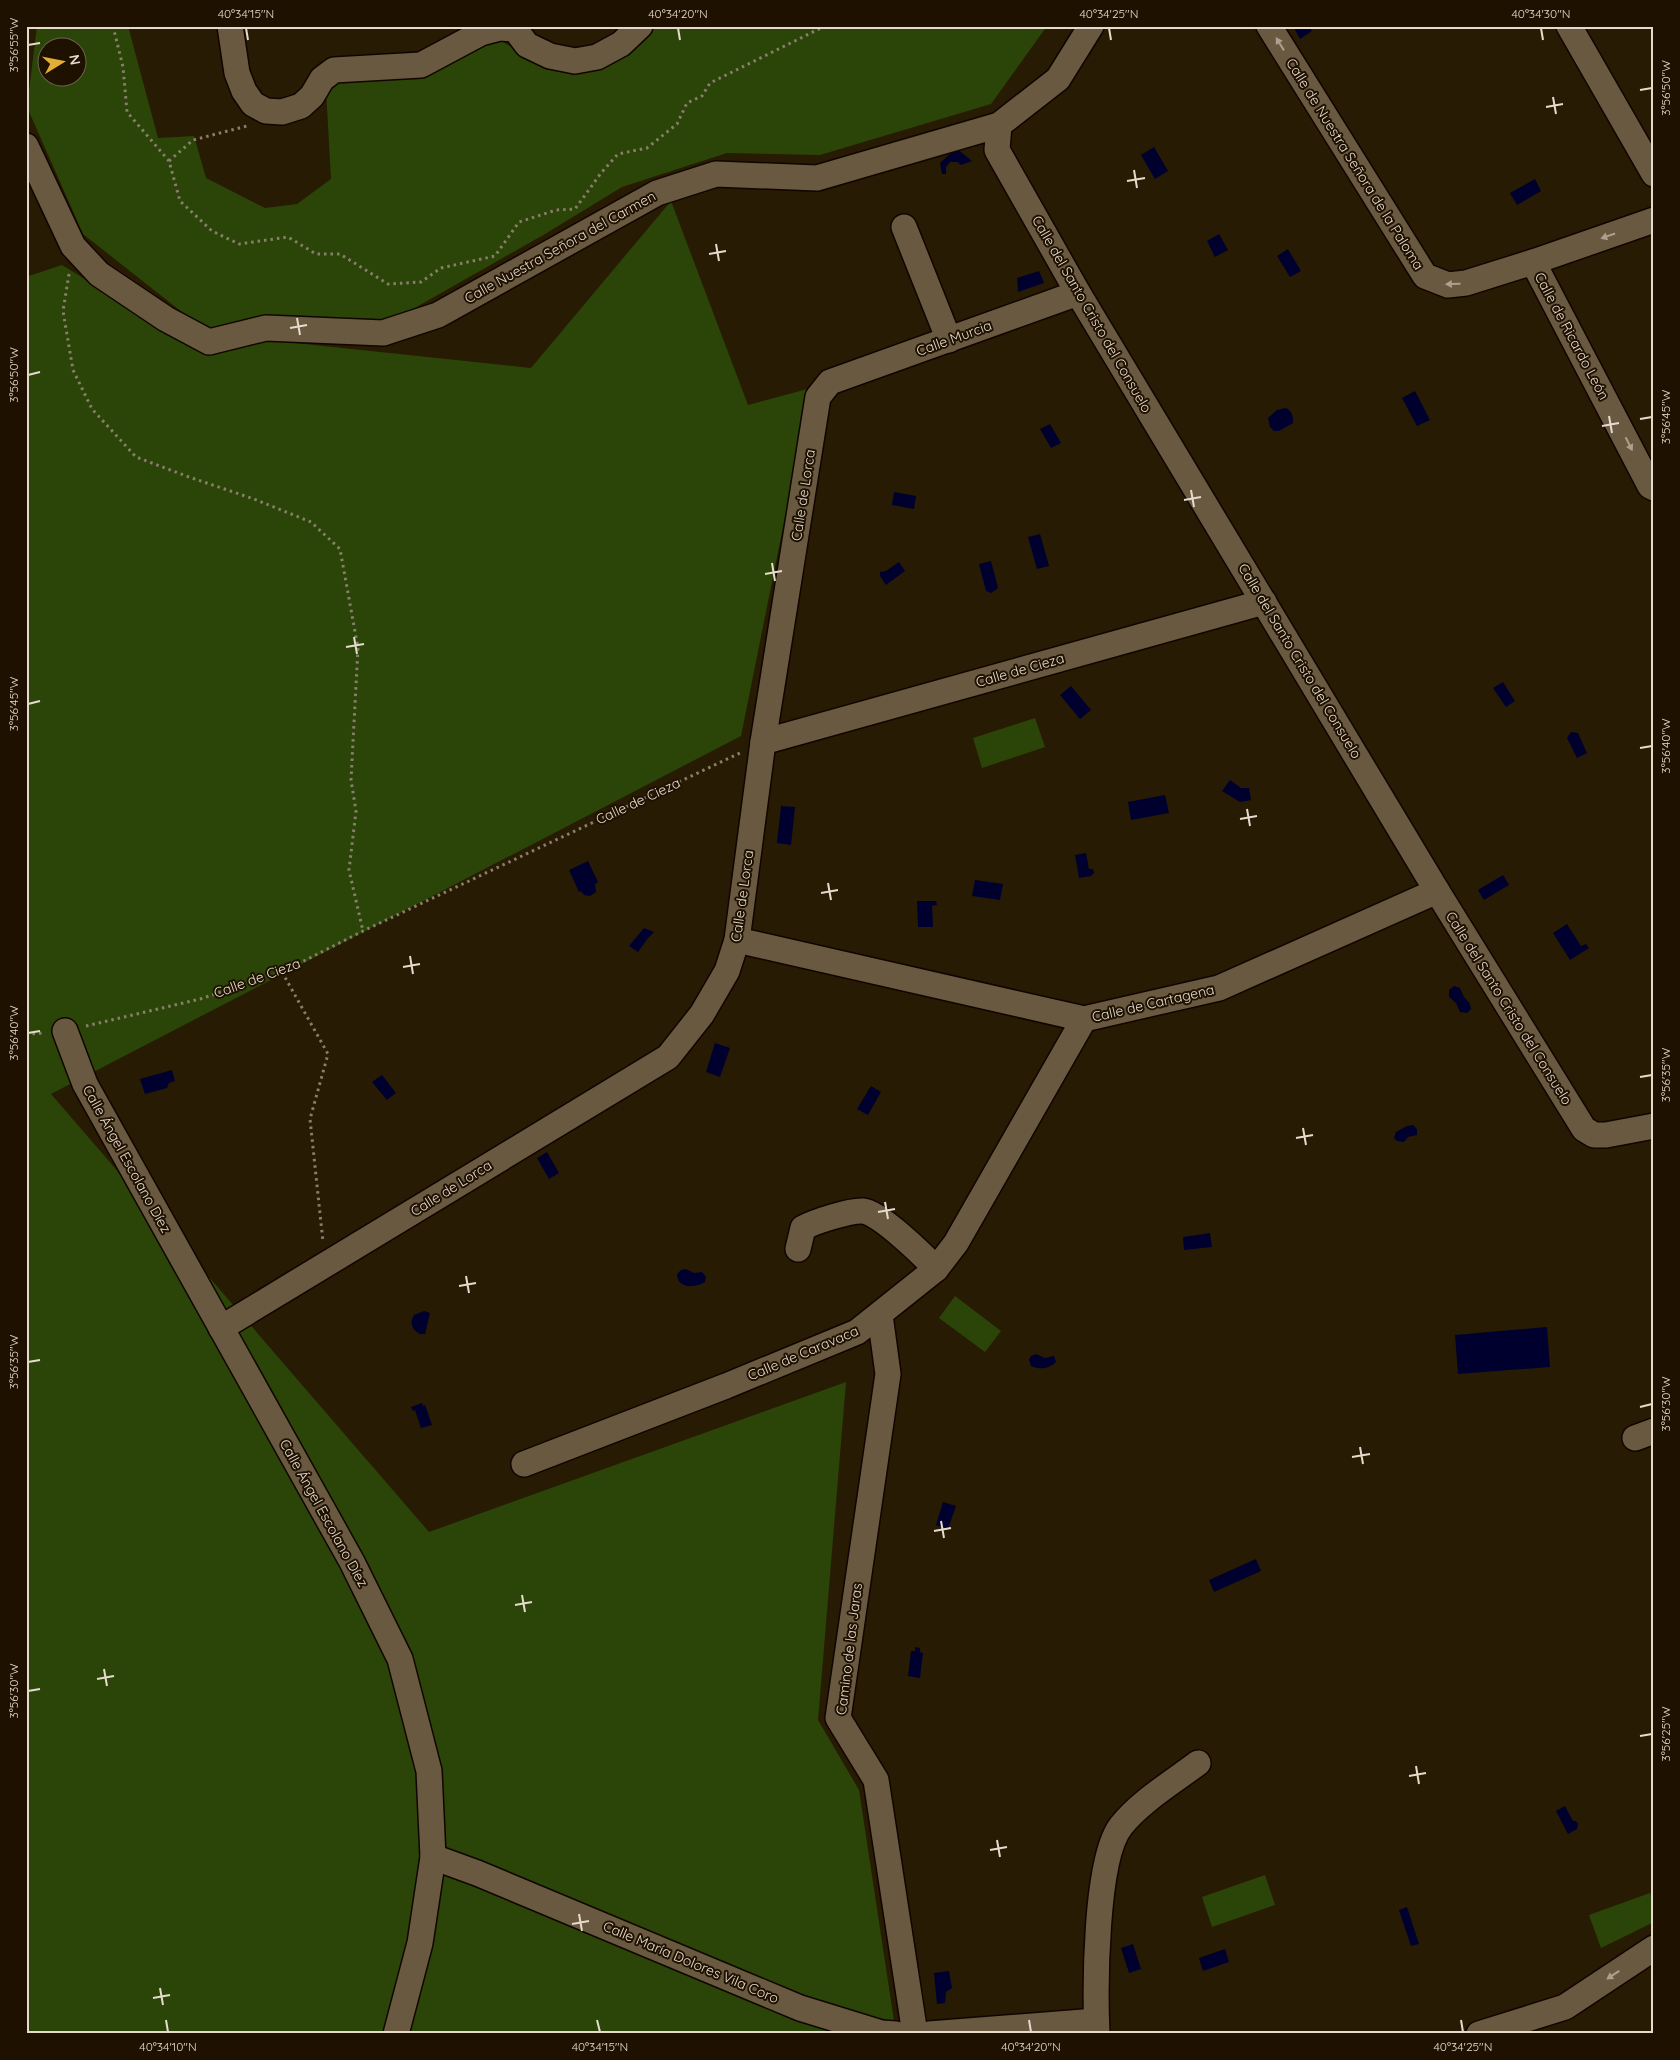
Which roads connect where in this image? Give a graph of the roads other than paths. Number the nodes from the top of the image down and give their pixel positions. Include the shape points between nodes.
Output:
1 (230, 26) edge
2 (640, 26) edge
3 (1091, 26) edge
4 (1269, 26) edge
5 (1569, 26) edge
6 (514, 28) edge
7 (999, 125) junction
8 (26, 146) edge
9 (1654, 174) edge
10 (1654, 220) edge
11 (904, 227) dead end
12 (1533, 262) junction
13 (1078, 293) junction
14 (949, 340) junction
15 (830, 382) joint
16 (1654, 488) edge
17 (1264, 602) junction
18 (763, 742) junction
19 (1437, 891) junction
20 (737, 940) junction
21 (1084, 1019) junction
22 (66, 1031) road end
23 (1654, 1126) edge
24 (798, 1249) dead end
25 (936, 1268) junction
26 (880, 1315) junction
27 (221, 1328) junction
28 (524, 1464) dead end
29 (1198, 1763) dead end
30 (433, 1857) junction
31 (1654, 1948) edge
32 (1097, 2027) edge
33 (396, 2034) edge
34 (896, 2034) edge
35 (915, 2034) edge
36 (928, 2034) edge
37 (1479, 2034) edge

1 - 6 street via 237,73 244,91 253,104 266,111 282,112 301,106 312,96 322,79 334,70 421,65 481,32
2 - 6 street via 621,44 597,57 575,61 550,56 527,45
3 - 7 street, Calle Nuestra Señora del Carmen via 1058,79
12 -> 4 street, Calle de Nuestra Señora de la Paloma via 1448,285 1425,276
5 - 9 street
7 - 8 street, Calle Nuestra Señora del Carmen via 816,178 716,174 657,193 438,315 383,333 266,328 209,342 166,319 99,274 74,246
7 - 13 street, Calle del Santo Cristo del Consuelo via 997,150
10 -> 12 street, Calle de Nuestra Señora de la Paloma
11 - 14 street
12 -> 16 street, Calle de Ricardo León via 1650,486
13 - 14 street, Calle Murcia
13 - 17 street, Calle del Santo Cristo del Consuelo
14 - 15 street, Calle Murcia
15 - 18 street, Calle de Lorca via 818,397
17 - 18 street, Calle de Cieza
17 - 19 street, Calle del Santo Cristo del Consuelo
18 - 20 street, Calle de Lorca
19 - 21 street, Calle de Cartagena via 1219,988
19 - 23 street, Calle del Santo Cristo del Consuelo via 1584,1129 1594,1135 1606,1135
20 - 21 street, Calle de Cartagena
20 - 27 street, Calle de Lorca via 727,971 702,1014 668,1057
21 - 25 street, Calle de Caravaca via 956,1243
22 - 27 street, Calle Ángel Escolano Díez via 85,1084
24 - 25 street via 803,1228 814,1221 863,1210 881,1219
25 - 26 street, Calle de Caravaca
26 - 28 street, Calle de Caravaca via 857,1332
26 - 35 street, Camino de las Jaras via 888,1374 838,1718 876,1780
27 - 30 street, Calle Ángel Escolano Díez via 352,1562 400,1659 429,1771
29 - 32 street via 1141,1806 1120,1827 1107,1858 1100,1910
30 - 33 street, Calle Ángel Escolano Díez via 420,1943
30 - 34 street, Calle María Dolores Vila Coro via 800,2008 881,2033
31 -> 37 street via 1565,2006
32 - 36 street

